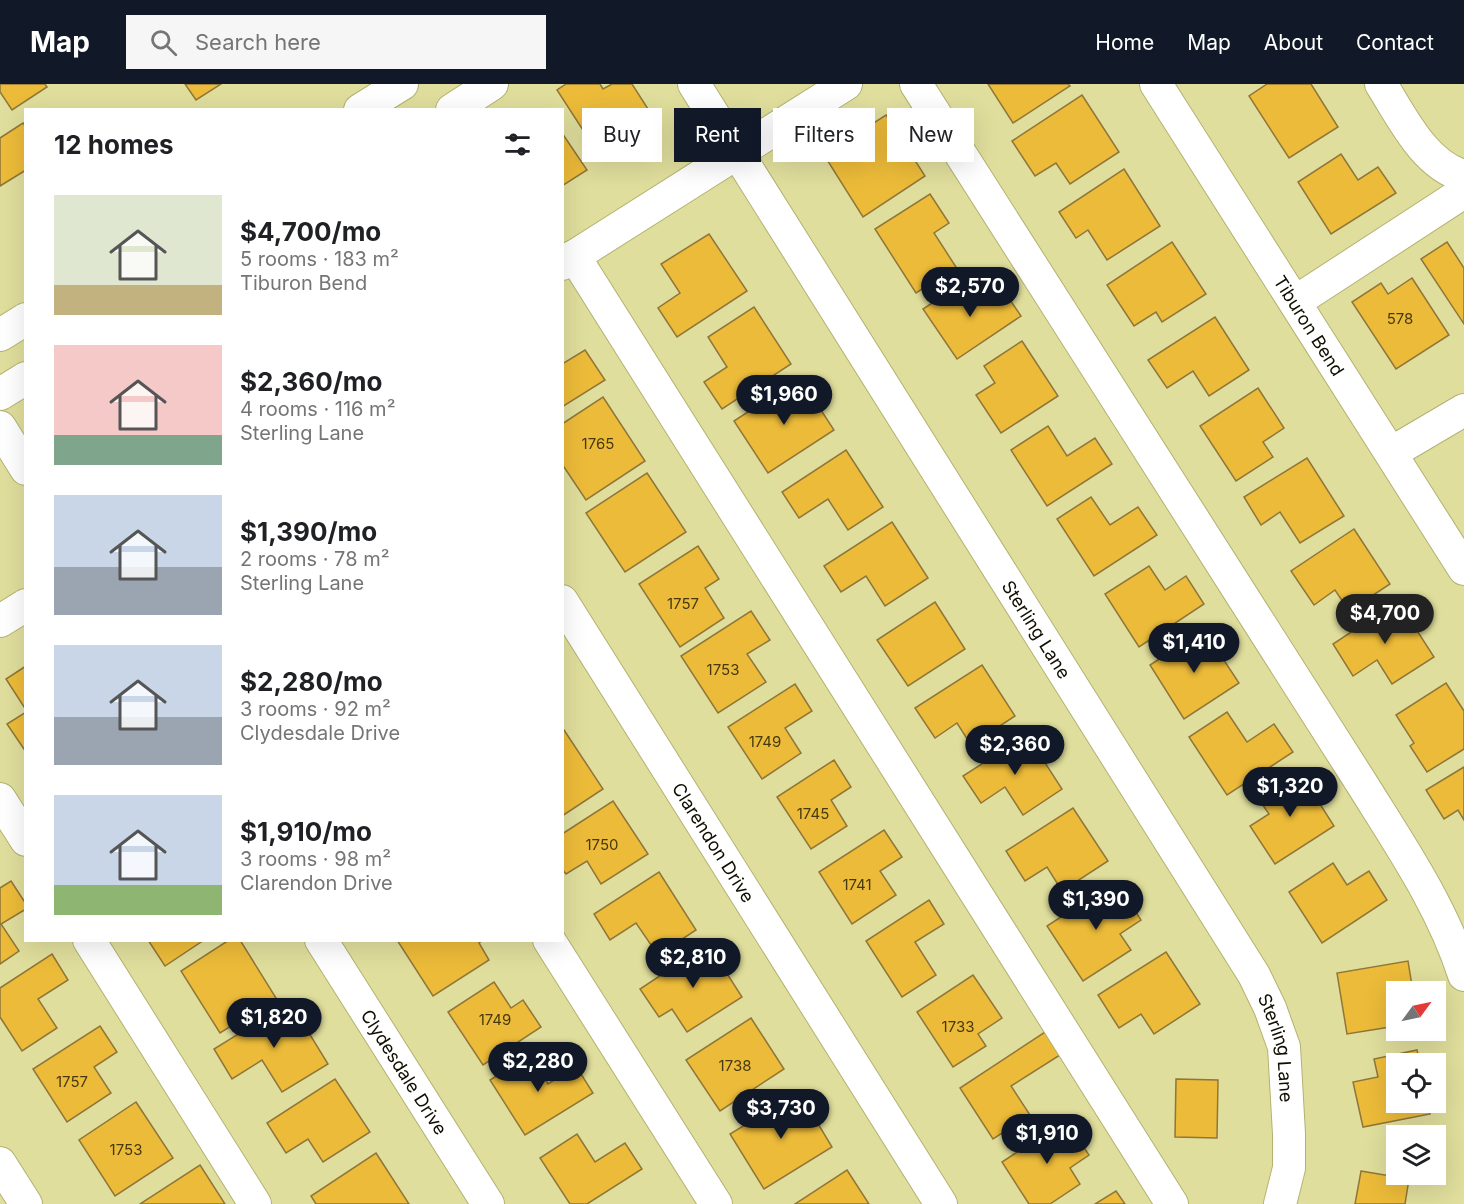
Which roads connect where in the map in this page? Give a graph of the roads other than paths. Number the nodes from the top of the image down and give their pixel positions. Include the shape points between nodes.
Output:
1 (402, 84) edge
2 (492, 84) edge
3 (694, 84) edge
4 (846, 84) edge
5 (916, 84) edge
6 (1156, 84) edge
7 (1381, 84) edge
8 (359, 100) edge
9 (455, 108) edge
10 (709, 108) edge
11 (761, 138) edge
12 (723, 162) edge
13 (743, 162) edge
14 (1464, 176) edge
15 (1464, 192) edge
16 (568, 260) edge
17 (1295, 302) junction
18 (24, 320) edge
19 (0, 335) edge
20 (24, 379) edge
21 (0, 394) edge
22 (1464, 410) edge
23 (0, 428) edge
24 (1391, 453) junction
25 (24, 466) edge
26 (1464, 568) edge
27 (564, 605) edge
28 (24, 606) edge
29 (0, 621) edge
30 (0, 799) edge
31 (24, 837) edge
32 (90, 942) edge
33 (322, 942) edge
34 (550, 942) edge
35 (1464, 975) edge
36 (0, 1163) edge
37 (26, 1204) edge
38 (255, 1204) edge
39 (488, 1204) edge
40 (716, 1204) edge
41 (941, 1204) edge
42 (1172, 1204) edge
43 (1280, 1204) edge

1 - 8 street
2 - 9 street
3 - 10 street, Sterling Lane
4 - 11 street
5 - 35 street via 1362,784 1454,942
6 - 17 street, Tiburon Bend
7 - 14 street via 1435,161
12 - 16 street
13 - 43 street, Sterling Lane via 1254,975 1284,1047 1289,1168
15 - 17 street
16 - 42 street
17 - 24 street, Tiburon Bend
18 - 19 street
20 - 21 street
22 - 24 street
23 - 25 street
24 - 26 street, Tiburon Bend
27 - 41 street, Clarendon Drive
28 - 29 street
30 - 31 street
32 - 38 street
33 - 39 street, Clydesdale Drive
34 - 40 street
36 - 37 street

